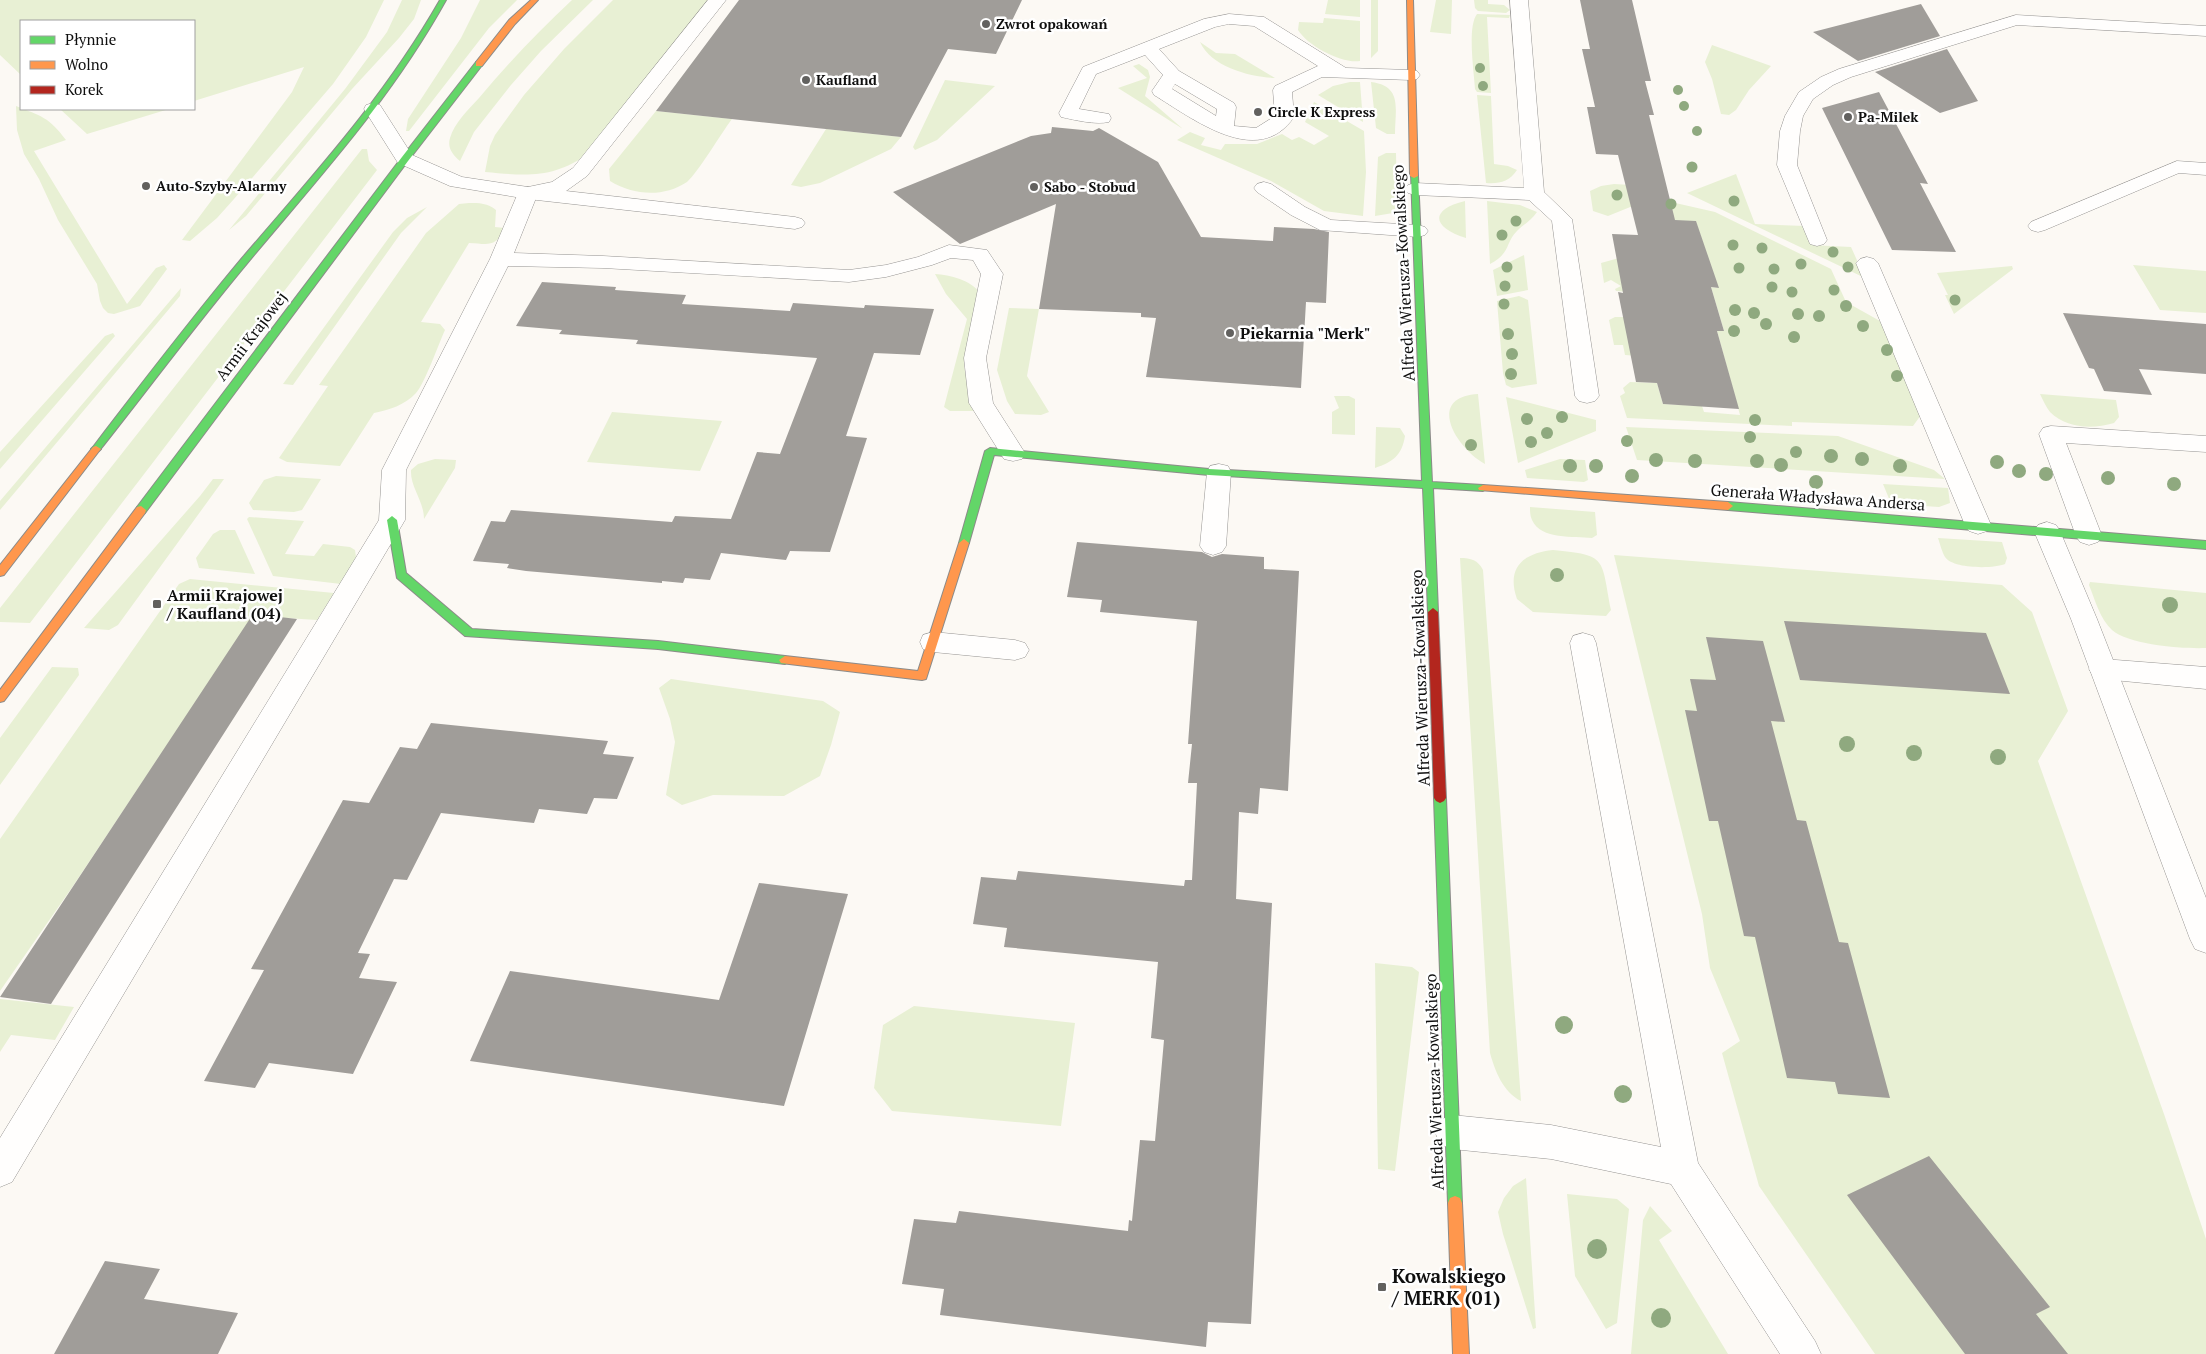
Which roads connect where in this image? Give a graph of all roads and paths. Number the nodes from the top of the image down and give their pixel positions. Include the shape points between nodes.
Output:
1 (443, 0) edge
2 (535, 0) edge
3 (717, 0) edge
4 (1410, 0) edge
5 (1519, 0) edge
6 (2206, 31) edge
7 (1148, 48) junction
8 (1342, 74) junction
9 (1412, 75) junction
10 (374, 109) junction
11 (1102, 118) dead end
12 (405, 159) junction
13 (2206, 169) edge
14 (1264, 188) dead end
15 (1415, 189) junction
16 (528, 193) junction
17 (1534, 194) junction
18 (795, 224) dead end
19 (2038, 226) dead end
20 (1418, 230) junction
21 (1817, 240) dead end
22 (501, 259) junction
23 (1867, 262) dead end
24 (1588, 396) dead end
25 (2206, 444) edge
26 (1013, 453) junction
27 (1220, 472) junction
28 (1428, 484) junction
29 (392, 520) junction
30 (1978, 525) junction
31 (2047, 532) junction
32 (2089, 536) junction
33 (2206, 545) edge
34 (1212, 546) dead end
35 (0, 572) edge
36 (932, 642) junction
37 (1583, 643) dead end
38 (1015, 650) dead end
39 (2103, 669) junction
40 (2206, 678) edge
41 (0, 698) edge
42 (2206, 940) edge
43 (1452, 1132) junction
44 (1682, 1169) junction
45 (0, 1170) edge
46 (1461, 1354) edge
47 (1802, 1354) edge

1 - 10 street via 429,27
2 - 12 street, Armii Krajowej via 512,22
3 - 16 street via 580,172 558,187
4 - 9 street, Alfreda Wierusza-Kowalskiego
5 - 17 street
6 - 21 street via 2016,20 1827,81 1806,96 1794,116 1786,165
7 - 8 street via 1210,23 1229,19 1258,21
7 - 8 street via 1173,75 1161,91 1224,129 1241,135 1268,131 1285,117 1282,90 1319,71
7 - 11 street via 1088,71 1068,113
8 - 9 street
9 - 15 street, Alfreda Wierusza-Kowalskiego
10 - 12 street
10 - 35 street via 244,261
12 - 16 street via 457,182
12 - 41 street, Armii Krajowej
13 - 19 street via 2177,167
14 - 20 street via 1327,226
15 - 17 street
15 - 20 street, Alfreda Wierusza-Kowalskiego
16 - 18 street
16 - 22 street
17 - 24 street via 1562,219
20 - 28 street, Alfreda Wierusza-Kowalskiego
22 - 26 street via 849,276 886,271 949,251 980,254 992,274 975,358 981,403
22 - 29 street via 394,470
23 - 30 street
25 - 32 street via 2050,434
26 - 27 street, Generała Władysława Andersa
26 - 36 street, Generała Władysława Andersa via 990,451
27 - 28 street, Generała Władysława Andersa
27 - 34 street
28 - 30 street, Generała Władysława Andersa
28 - 43 street, Alfreda Wierusza-Kowalskiego
29 - 36 street via 401,575 470,633 658,645 922,676
29 - 45 street
30 - 31 street, Generała Władysława Andersa
31 - 32 street, Generała Władysława Andersa
31 - 39 street
32 - 33 street, Generała Władysława Andersa
36 - 38 street
37 - 44 street
39 - 40 street
39 - 42 street
43 - 44 street via 1551,1142
43 - 46 street, Alfreda Wierusza-Kowalskiego
44 - 47 street

